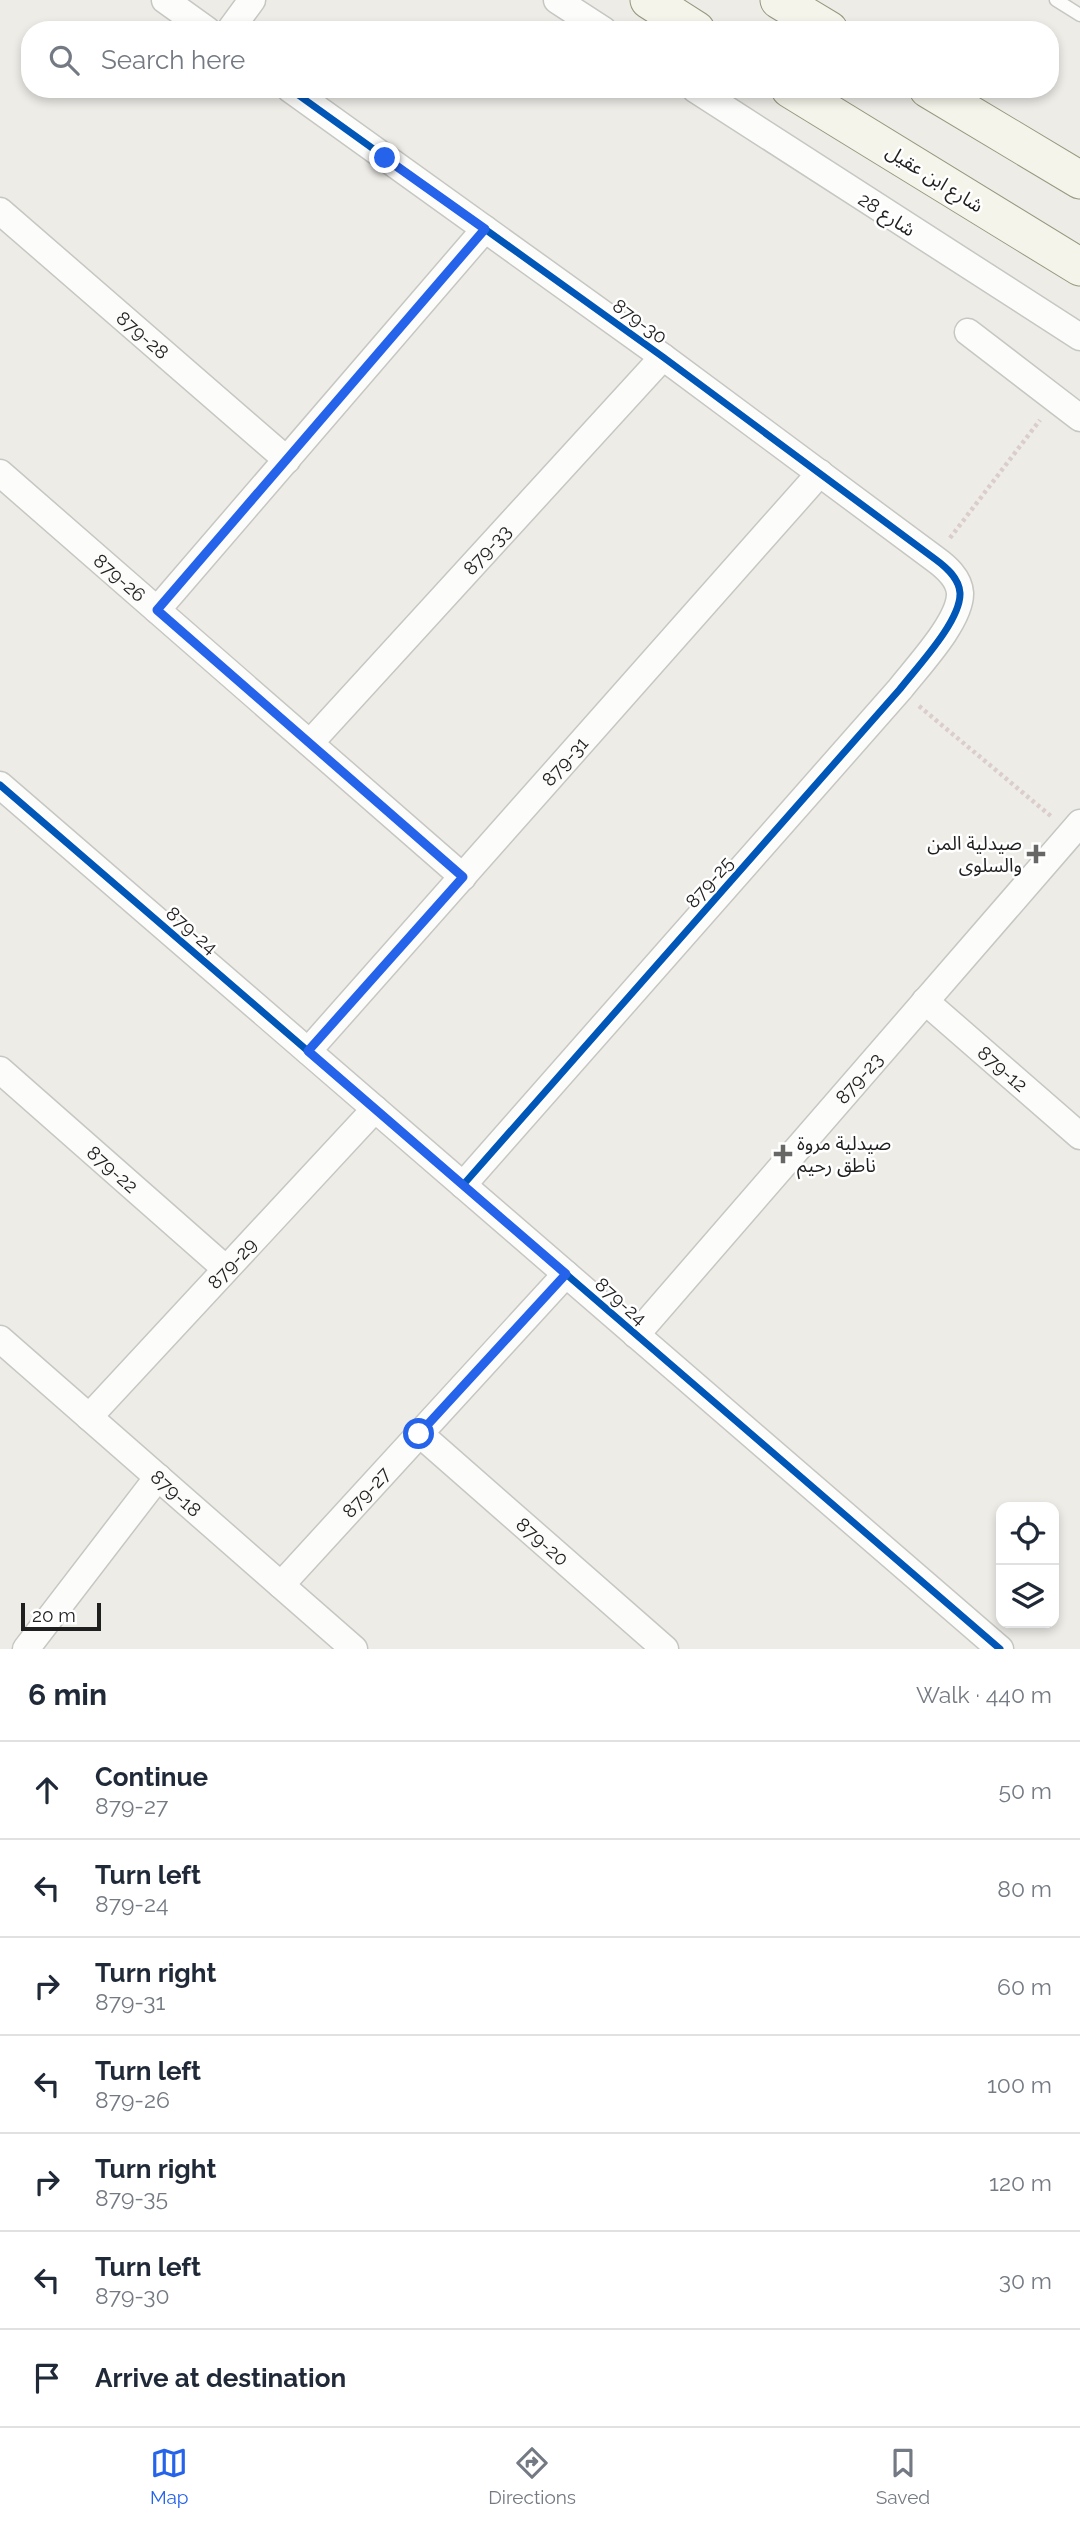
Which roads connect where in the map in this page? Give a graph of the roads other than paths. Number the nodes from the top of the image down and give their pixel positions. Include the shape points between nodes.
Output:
1 (165, 0) edge
2 (251, 0) edge
3 (557, 0) edge
4 (649, 0) edge
5 (779, 0) edge
6 (1056, 0) edge
7 (1080, 15) edge
8 (194, 21) edge
9 (236, 21) edge
10 (589, 21) edge
11 (682, 21) edge
12 (814, 21) edge
13 (303, 98) edge
14 (709, 98) edge
15 (805, 98) edge
16 (943, 98) edge
17 (1080, 180) edge
18 (0, 211) edge
19 (485, 229) junction
20 (1080, 267) edge
21 (968, 332) dead end
22 (1080, 337) edge
23 (663, 357) junction
24 (1080, 418) edge
25 (287, 460) junction
26 (0, 473) edge
27 (820, 473) junction
28 (960, 590) joint
29 (157, 610) junction
30 (310, 743) junction
31 (0, 785) edge
32 (1077, 832) edge
33 (463, 877) junction
34 (925, 1001) junction
35 (308, 1051) junction
36 (0, 1070) edge
37 (374, 1109) junction
38 (1080, 1136) edge
39 (463, 1185) junction
40 (226, 1269) junction
41 (566, 1274) junction
42 (636, 1335) junction
43 (0, 1339) edge
44 (89, 1417) junction
45 (419, 1434) junction
46 (158, 1477) junction
47 (281, 1585) junction
48 (26, 1649) edge
49 (354, 1649) edge
50 (665, 1649) edge
51 (1000, 1649) edge

1 - 8 street
2 - 9 street
3 - 10 street
4 - 11 main road
5 - 12 main road
6 - 7 lane
13 - 19 street, 879-30
14 - 22 street, شارع 28
15 - 20 main road, شارع ابن عقيل
16 - 17 main road
18 - 25 street, 879-28
19 - 23 street, 879-30
19 - 25 street
21 - 24 street
23 - 27 street, 879-30
23 - 30 street, 879-33
25 - 29 street
26 - 29 street, 879-26
27 - 28 street, 879-30 via 950,571
27 - 33 street, 879-31
28 - 39 street, 879-25 via 951,622 900,689
29 - 30 street, 879-26
30 - 33 street, 879-26
31 - 35 street, 879-24
32 - 34 street, 879-23
33 - 35 street, 879-31
34 - 38 street, 879-12
34 - 42 street, 879-23
35 - 37 street, 879-24
36 - 40 street, 879-22
37 - 39 street, 879-24
37 - 40 street, 879-29
39 - 41 street, 879-24
40 - 44 street, 879-29
41 - 42 street, 879-24
41 - 45 street, 879-27
42 - 51 street, 879-24
43 - 44 street, 879-18
44 - 46 street, 879-18
45 - 47 street, 879-27
45 - 50 street, 879-20
46 - 47 street, 879-18
46 - 48 street
47 - 49 street, 879-18

